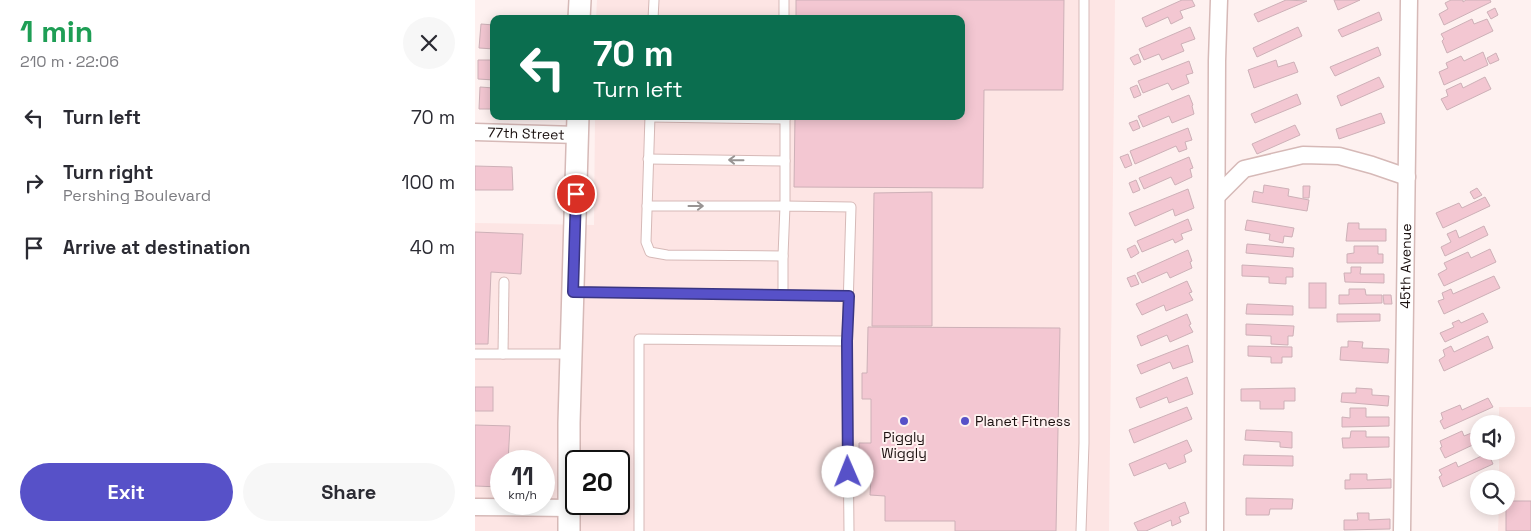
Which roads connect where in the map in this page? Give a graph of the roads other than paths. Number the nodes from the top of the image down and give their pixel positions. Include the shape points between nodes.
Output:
1 (580, 0) edge
2 (654, 0) edge
3 (784, 0) edge
4 (1084, 0) edge
5 (1219, 0) edge
6 (1409, 0) edge
7 (579, 15) edge
8 (653, 15) edge
9 (784, 15) edge
10 (650, 120) edge
11 (785, 120) edge
12 (578, 126) edge
13 (475, 132) edge
14 (649, 159) junction
15 (785, 161) junction
16 (1407, 177) junction
17 (1217, 196) junction
18 (647, 206) junction
19 (785, 206) junction
20 (783, 256) junction
21 (504, 282) dead end
22 (573, 292) junction
23 (783, 294) junction
24 (849, 296) junction
25 (847, 341) junction
26 (475, 354) edge
27 (503, 354) junction
28 (571, 354) junction
29 (569, 450) edge
30 (475, 508) edge
31 (565, 508) edge
32 (570, 515) edge
33 (569, 531) edge
34 (639, 531) edge
35 (849, 531) edge
36 (1081, 531) edge
37 (1215, 531) edge
38 (1402, 531) edge

1 - 7 street
2 - 8 lane
3 - 9 lane
4 - 36 lane via 1084,443
5 - 17 street
6 - 16 street, 45th Avenue
10 - 14 lane
11 - 15 lane
12 - 13 street, 77th Street
12 - 22 street
15 -> 14 lane
14 - 18 lane
15 - 19 lane
16 - 17 street via 1339,156 1303,155 1244,168
16 - 38 street, 45th Avenue
17 - 37 street
18 -> 19 lane
18 - 20 lane via 646,242 650,252
19 - 20 lane
19 - 24 lane via 851,207
20 - 23 lane
21 - 27 lane
22 - 23 lane
22 - 28 street
23 - 24 lane
24 - 25 lane
25 - 34 lane via 639,339
25 - 35 lane
26 - 27 lane
27 - 28 lane
28 - 29 street
30 - 31 street
32 - 33 street

